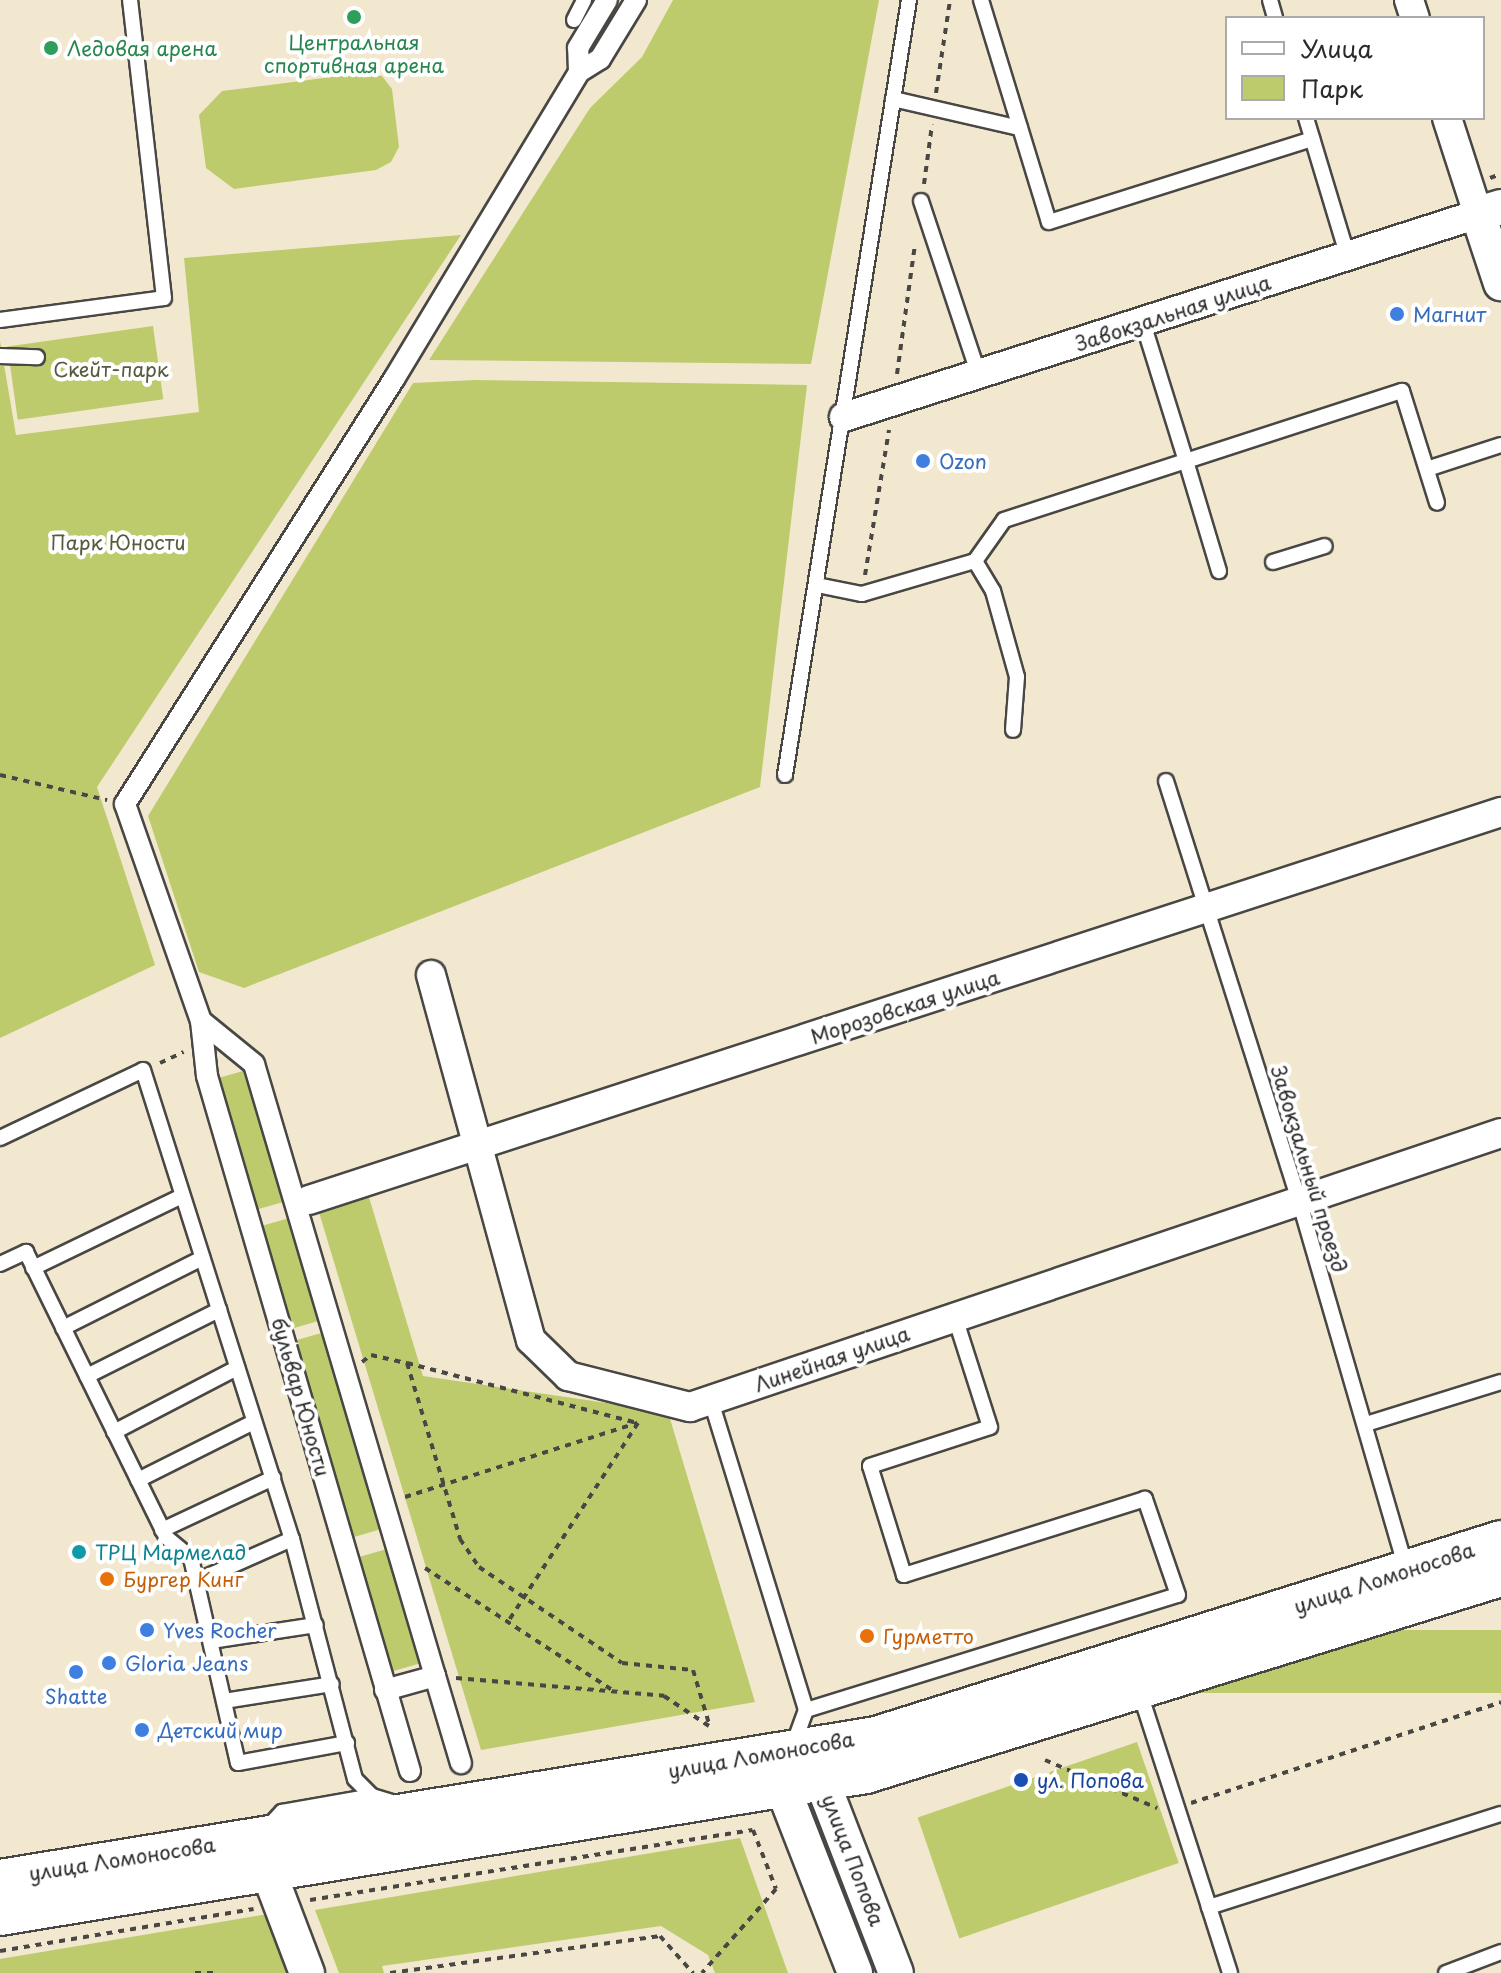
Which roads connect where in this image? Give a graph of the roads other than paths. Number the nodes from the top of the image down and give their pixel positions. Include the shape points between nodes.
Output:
1 (130, 0) edge
2 (584, 0) edge
3 (607, 0) edge
4 (636, 0) edge
5 (909, 0) edge
6 (981, 0) edge
7 (574, 20) dead end
8 (579, 72) junction
9 (893, 99) junction
10 (1307, 120) edge
11 (1448, 120) edge
12 (1020, 128) junction
13 (1312, 139) junction
14 (921, 201) road end
15 (1490, 210) edge
16 (1348, 257) junction
17 (1501, 283) edge
18 (0, 320) edge
19 (1143, 323) junction
20 (0, 356) edge
21 (37, 357) dead end
22 (979, 375) junction
23 (844, 417) junction
24 (1501, 445) edge
25 (1186, 461) junction
26 (1427, 469) junction
27 (1437, 503) dead end
28 (1325, 546) dead end
29 (975, 561) junction
30 (1273, 562) dead end
31 (1219, 571) dead end
32 (817, 585) junction
33 (1013, 730) dead end
34 (785, 775) dead end
35 (1166, 781) dead end
36 (1501, 812) edge
37 (1207, 909) junction
38 (431, 975) dead end
39 (201, 1021) junction
40 (1501, 1133) edge
41 (0, 1138) edge
42 (477, 1148) junction
43 (182, 1196) junction
44 (309, 1200) dead end
45 (1299, 1200) junction
46 (202, 1258) junction
47 (0, 1264) edge
48 (33, 1268) junction
49 (219, 1310) junction
50 (955, 1317) junction
51 (63, 1328) junction
52 (237, 1368) junction
53 (87, 1376) junction
54 (1501, 1382) edge
55 (700, 1404) junction
56 (254, 1422) junction
57 (1366, 1424) junction
58 (114, 1432) junction
59 (273, 1478) junction
60 (138, 1480) junction
61 (162, 1530) junction
62 (292, 1539) junction
63 (1501, 1540) edge
64 (1407, 1571) junction
65 (1501, 1577) edge
66 (197, 1581) junction
67 (316, 1625) junction
68 (211, 1641) junction
69 (1242, 1642) junction
70 (435, 1676) junction
71 (332, 1684) junction
72 (385, 1690) junction
73 (1140, 1693) junction
74 (224, 1701) junction
75 (794, 1740) junction
76 (347, 1743) junction
77 (461, 1763) dead end
78 (410, 1771) dead end
79 (822, 1782) junction
80 (783, 1789) junction
81 (372, 1796) junction
82 (413, 1809) junction
83 (1501, 1814) edge
84 (260, 1836) junction
85 (0, 1879) edge
86 (265, 1890) junction
87 (1209, 1907) junction
88 (0, 1916) edge
89 (1501, 1952) edge
90 (307, 1973) edge
91 (855, 1973) edge
92 (896, 1973) edge
93 (1230, 1973) edge
94 (1446, 1973) edge

1 - 18 lane via 164,298
2 - 7 lane
3 - 8 street via 578,48
4 - 8 street via 600,59
5 - 9 lane
6 - 12 lane
8 - 39 street, бульвар Юности via 394,379 125,804
9 - 12 lane
9 - 23 lane
10 - 13 lane
11 - 15 street
12 - 13 lane via 1049,222
13 - 16 lane
14 - 22 lane
15 - 16 street, Завокзальная улица
15 - 17 street
16 - 19 street, Завокзальная улица
19 - 22 street, Завокзальная улица
19 - 25 lane
20 - 21 lane
22 - 23 street, Завокзальная улица
23 - 32 lane
24 - 26 lane
25 - 26 lane via 1402,391
25 - 29 lane via 1004,520
25 - 31 lane
26 - 27 lane
28 - 30 lane
29 - 32 lane via 862,594
29 - 33 lane via 993,591 1017,677
32 - 34 lane
35 - 37 lane, Завокзальный проезд
36 - 37 street, Морозовская улица
37 - 42 street, Морозовская улица
37 - 45 lane, Завокзальный проезд
38 - 42 street
39 - 70 street via 254,1064
39 - 72 street, бульвар Юности via 207,1076
40 - 45 street, Линейная улица
41 - 43 lane via 143,1070
42 - 44 street, Морозовская улица
42 - 55 street via 531,1340 568,1376
43 - 46 lane
43 - 48 lane
45 - 50 street, Линейная улица
45 - 57 lane, Завокзальный проезд
46 - 49 lane
46 - 51 lane
47 - 48 lane via 26,1252
48 - 51 lane
49 - 52 lane
49 - 53 lane
50 - 55 street, Линейная улица
50 - 75 lane via 990,1427 870,1466 904,1575 1145,1499 1178,1595
51 - 53 lane
52 - 56 lane
52 - 58 lane
53 - 58 lane
54 - 57 lane
55 - 75 lane
56 - 59 lane
56 - 60 lane
57 - 64 lane, Завокзальный проезд
58 - 60 lane
59 - 61 lane
59 - 62 lane
60 - 61 lane
61 - 66 lane via 191,1558
62 - 66 lane
62 - 67 lane
63 - 64 main road, улица Ломоносова
64 - 69 main road, улица Ломоносова
65 - 69 main road, улица Ломоносова
66 - 68 lane
67 - 68 lane
67 - 71 lane
68 - 74 lane
69 - 73 main road, улица Ломоносова
69 - 75 main road, улица Ломоносова via 876,1736
70 - 72 street
70 - 77 street
71 - 74 lane
71 - 76 lane
72 - 78 street, бульвар Юности
73 - 79 main road, улица Ломоносова via 886,1769
73 - 87 lane
74 - 76 lane via 238,1763
75 - 79 street, улица Попова
75 - 80 street, улица Попова
75 - 82 main road, улица Ломоносова via 719,1763
76 - 81 lane via 355,1779
79 - 80 main road, улица Ломоносова
79 - 92 street, улица Попова
80 - 86 main road, улица Ломоносова
80 - 91 street, улица Попова
81 - 82 lane
81 - 84 lane via 282,1812
82 - 84 main road, улица Ломоносова
83 - 87 lane
84 - 85 main road, улица Ломоносова
86 - 88 main road, улица Ломоносова
86 - 90 street
87 - 93 lane
89 - 94 lane

